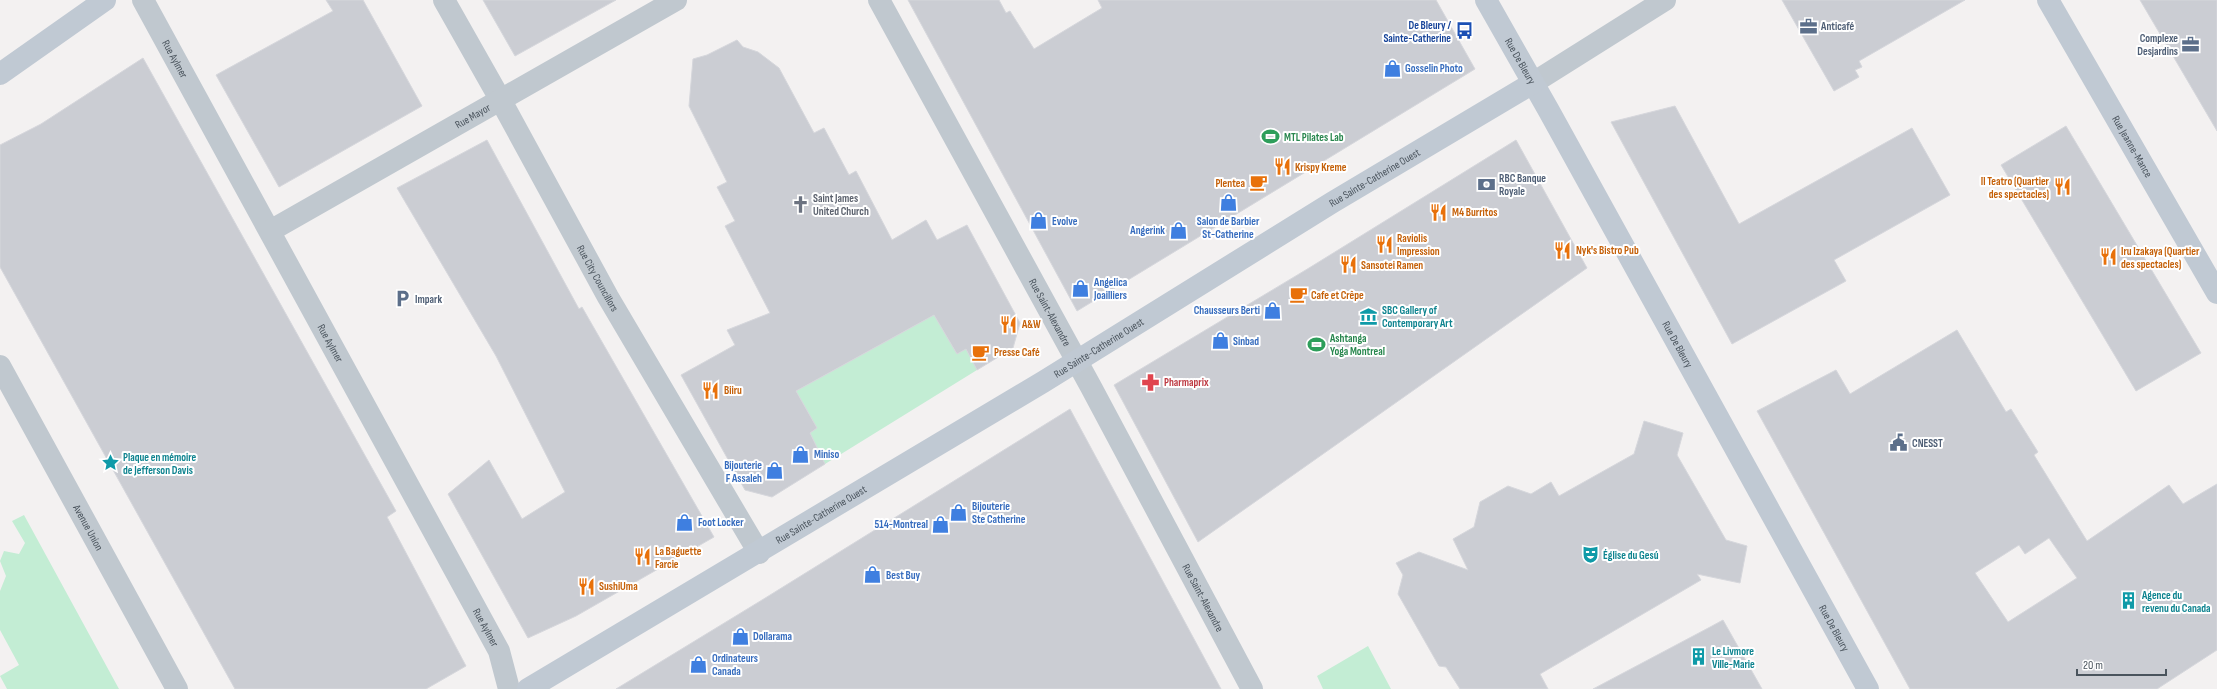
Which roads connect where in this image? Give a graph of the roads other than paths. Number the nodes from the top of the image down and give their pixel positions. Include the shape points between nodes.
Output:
1 (105, 0) edge
2 (143, 0) edge
3 (444, 0) edge
4 (676, 0) edge
5 (879, 0) edge
6 (1486, 0) edge
7 (1665, 0) edge
8 (2048, 0) edge
9 (0, 74) edge
10 (1533, 83) junction
11 (500, 99) junction
12 (270, 231) junction
13 (2217, 293) edge
14 (1077, 362) junction
15 (0, 366) edge
16 (759, 553) junction
17 (177, 689) edge
18 (509, 689) edge
19 (528, 689) edge
20 (1252, 689) edge
21 (1868, 689) edge

1 - 9 street
2 - 12 street, Rue Aylmer
3 - 11 street, Rue City Councillors
4 - 11 street, Rue Mayor
5 - 14 street, Rue Saint-Alexandre
6 - 10 street, Rue De Bleury
7 - 10 street, Rue Sainte-Catherine Ouest
8 - 13 street, Rue Jeanne-Mance
10 - 14 street, Rue Sainte-Catherine Ouest via 1333,202
10 - 21 street, Rue De Bleury
11 - 12 street, Rue Mayor
11 - 16 street, Rue City Councillors via 608,297
12 - 18 street, Rue Aylmer via 499,651
14 - 16 street, Rue Sainte-Catherine Ouest
14 - 20 street, Rue Saint-Alexandre
15 - 17 street, Avenue Union
16 - 19 street, Rue Sainte-Catherine Ouest

